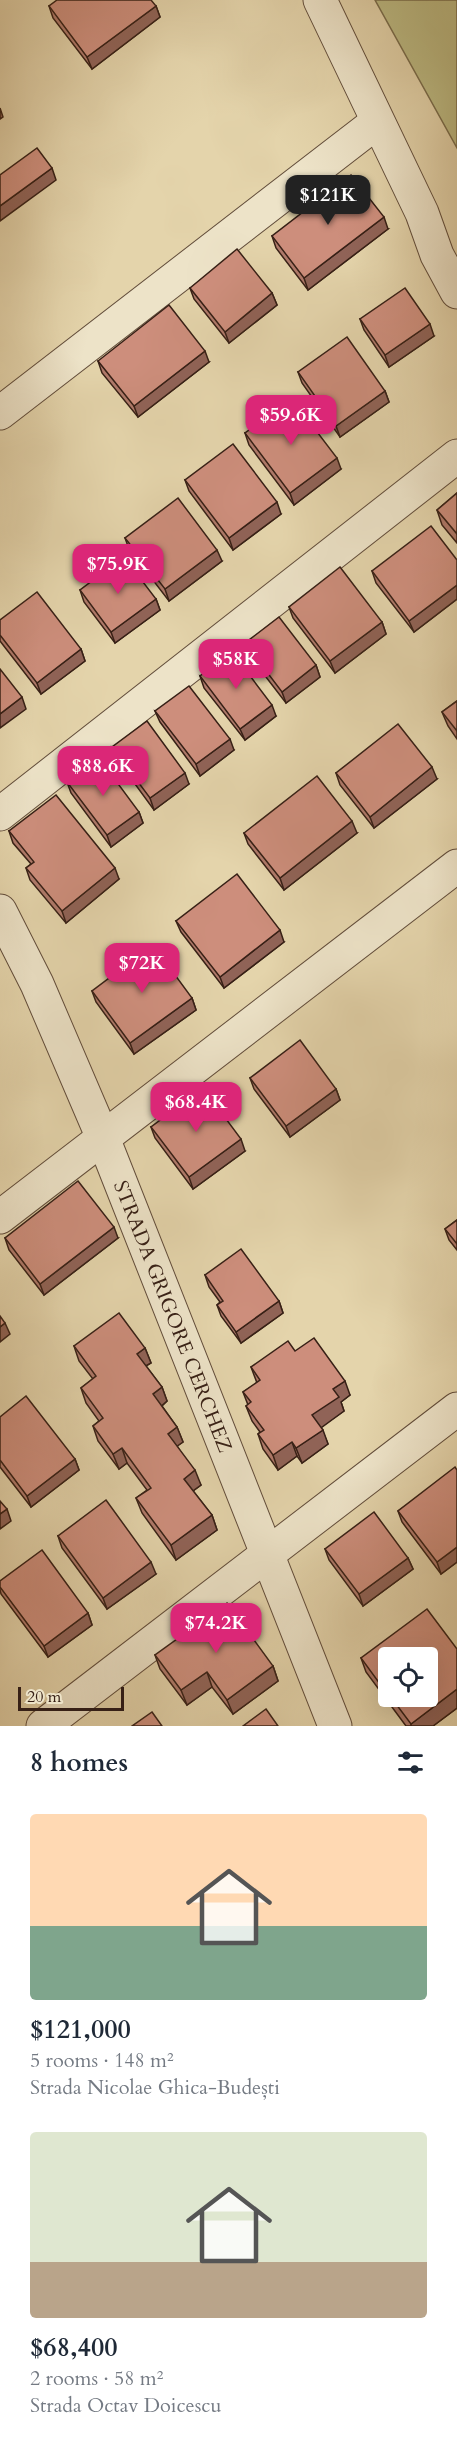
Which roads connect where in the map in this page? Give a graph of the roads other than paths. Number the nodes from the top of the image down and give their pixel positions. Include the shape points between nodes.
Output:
1 (320, 0) edge
2 (377, 122) junction
3 (457, 292) edge
4 (0, 413) edge
5 (457, 456) edge
6 (0, 814) edge
7 (457, 866) edge
8 (0, 911) edge
9 (103, 1138) junction
10 (0, 1217) edge
11 (457, 1409) edge
12 (266, 1556) junction
13 (43, 1726) edge
14 (335, 1726) edge

1 - 2 street
2 - 3 street
2 - 4 street
5 - 6 street
7 - 9 street
8 - 9 street, STRADA GRIGORE CERCHEZ via 37,984
9 - 10 street
9 - 12 street, STRADA GRIGORE CERCHEZ
11 - 12 street
12 - 13 street
12 - 14 street, STRADA GRIGORE CERCHEZ

